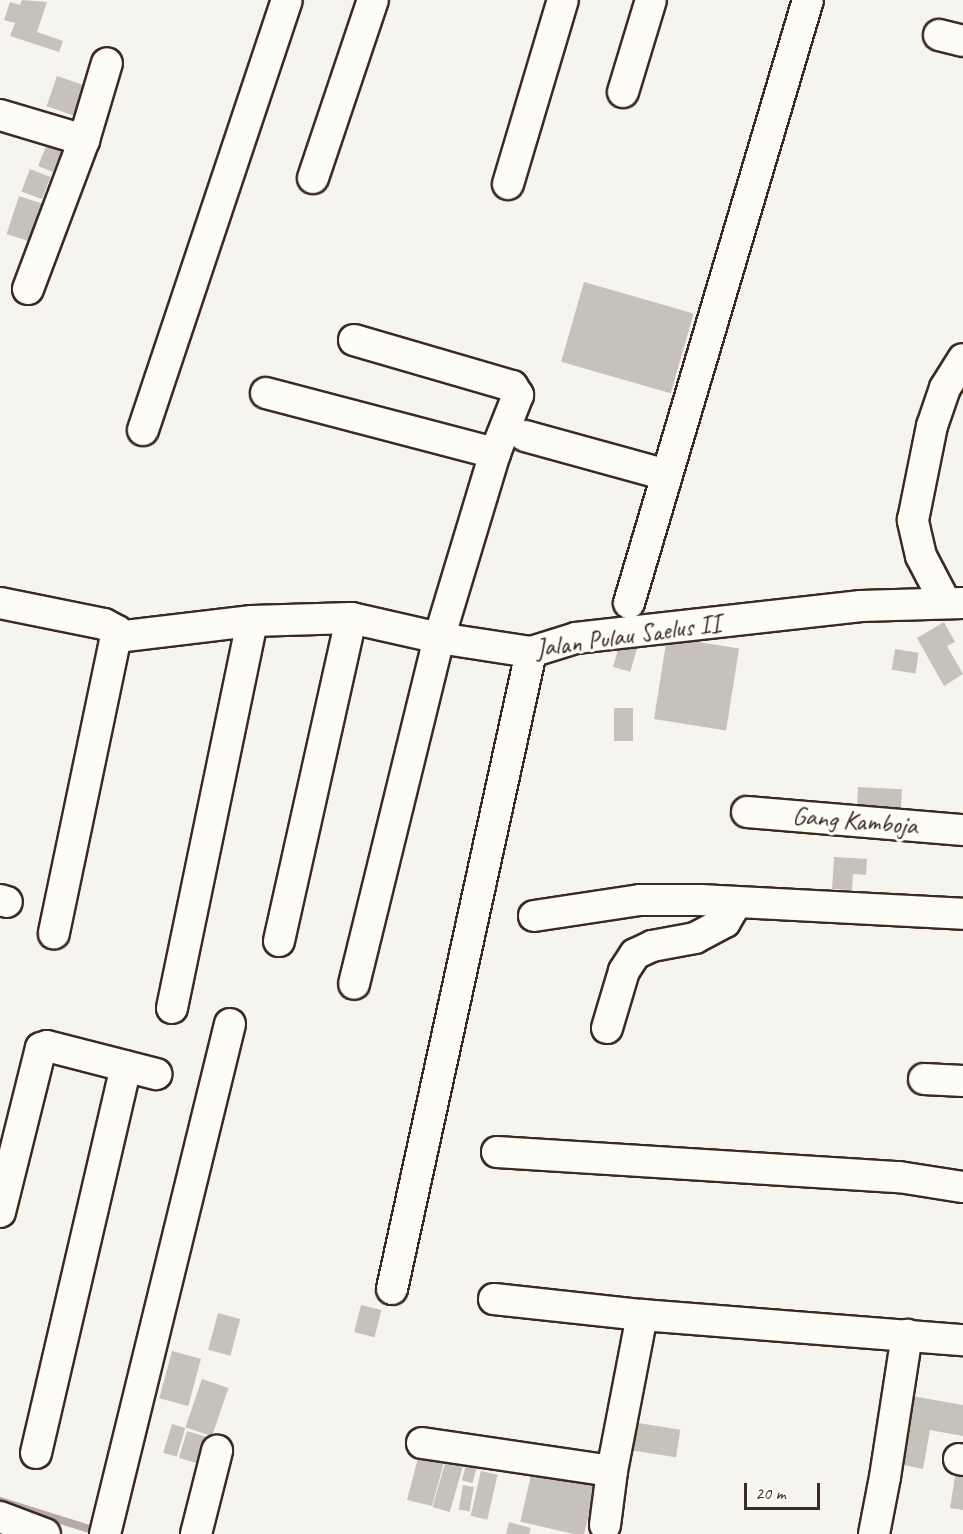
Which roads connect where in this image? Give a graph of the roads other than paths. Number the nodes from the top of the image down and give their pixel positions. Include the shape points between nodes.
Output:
1 (287, 0) edge
2 (373, 0) edge
3 (563, 0) edge
4 (651, 0) edge
5 (808, 0) edge
6 (107, 63) dead end
7 (623, 92) dead end
8 (0, 116) edge
9 (84, 140) junction
10 (313, 178) dead end
11 (508, 184) dead end
12 (28, 289) dead end
13 (354, 340) dead end
14 (963, 359) edge
15 (266, 393) dead end
16 (143, 430) dead end
17 (525, 436) dead end
18 (495, 453) junction
19 (667, 475) junction
20 (0, 603) edge
21 (629, 603) dead end
22 (954, 603) edge
23 (351, 618) junction
24 (252, 621) junction
25 (117, 638) junction
26 (439, 638) junction
27 (531, 652) junction
28 (747, 812) dead end
29 (963, 830) edge
30 (733, 902) junction
31 (963, 914) edge
32 (534, 916) dead end
33 (54, 933) dead end
34 (279, 941) dead end
35 (354, 984) dead end
36 (172, 1008) dead end
37 (230, 1024) dead end
38 (607, 1028) dead end
39 (126, 1066) junction
40 (156, 1074) dead end
41 (924, 1079) dead end
42 (963, 1081) edge
43 (497, 1152) dead end
44 (963, 1187) edge
45 (0, 1212) edge
46 (392, 1289) dead end
47 (494, 1299) dead end
48 (642, 1314) junction
49 (907, 1335) junction
50 (963, 1340) edge
51 (422, 1443) dead end
52 (217, 1451) dead end
53 (36, 1453) dead end
54 (612, 1471) junction
55 (0, 1517) edge
56 (605, 1525) dead end
57 (106, 1530) edge
58 (45, 1534) edge
59 (196, 1534) edge
60 (874, 1534) edge

1 - 16 street
2 - 10 street
3 - 11 street
4 - 7 street
5 - 19 street
6 - 9 street
8 - 9 street
9 - 12 street
13 - 18 street via 515,388 518,395
14 - 22 street via 945,388 932,426 913,520 921,556
15 - 18 street
17 - 19 street
18 - 26 street
19 - 21 street
20 - 25 street via 104,624 116,629
22 - 27 street, Jalan Pulau Saelus II via 861,606 576,638
23 - 24 street, Jalan Pulau Saelus II
23 - 26 street, Jalan Pulau Saelus II
23 - 34 street
24 - 25 street, Jalan Pulau Saelus II
24 - 36 street
25 - 33 street
26 - 27 street, Jalan Pulau Saelus II
26 - 35 street
27 - 46 street
28 - 29 street, Gang Kamboja
30 - 31 street
30 - 32 street via 640,900
30 - 38 street via 725,922 694,938 652,946 635,954 624,971
37 - 57 street
39 - 40 street
39 - 45 street via 41,1047
39 - 53 street
41 - 42 street
43 - 44 street via 899,1177
47 - 48 street
48 - 49 street
48 - 54 street
49 - 50 street
49 - 60 street
51 - 54 street
52 - 59 street
54 - 56 street
55 - 58 street

